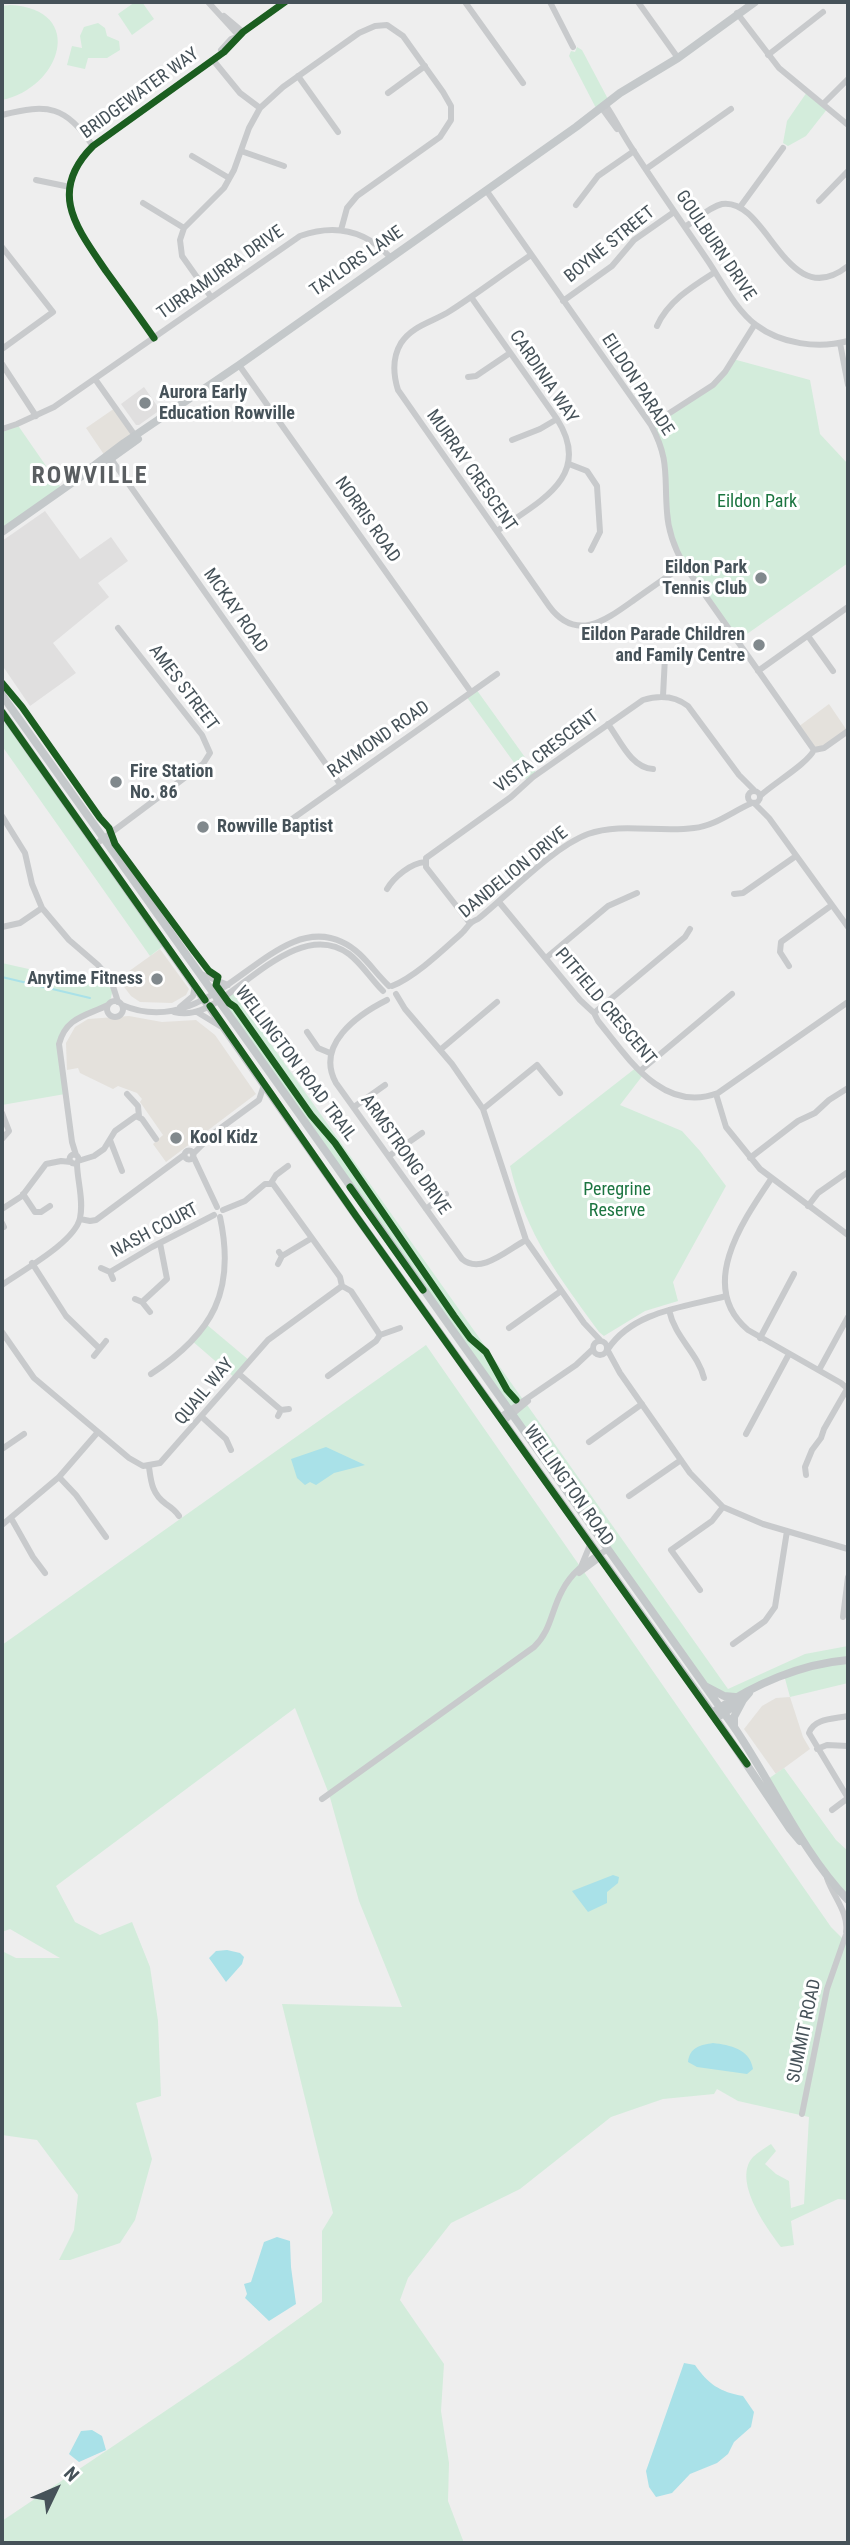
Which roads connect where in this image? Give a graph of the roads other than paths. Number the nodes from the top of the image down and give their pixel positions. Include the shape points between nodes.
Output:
1 (285, 2) edge
2 (466, 2) edge
3 (550, 2) edge
4 (638, 2) edge
5 (754, 2) edge
6 (208, 3) edge
7 (823, 12) dead end
8 (737, 14) junction
9 (241, 34) junction
10 (573, 47) dead end
11 (768, 55) junction
12 (676, 56) junction
13 (214, 59) junction
14 (425, 66) junction
15 (299, 76) junction
16 (848, 79) edge
17 (523, 83) dead end
18 (388, 93) dead end
19 (822, 104) junction
20 (604, 107) junction
21 (260, 108) junction
22 (731, 110) dead end
23 (2, 115) edge
24 (848, 125) edge
25 (338, 132) dead end
26 (93, 146) junction
27 (783, 148) dead end
28 (634, 151) junction
29 (241, 152) junction
30 (192, 156) dead end
31 (284, 166) dead end
32 (646, 169) junction
33 (848, 171) edge
34 (229, 178) junction
35 (36, 180) dead end
36 (70, 187) junction
37 (486, 190) junction
38 (819, 201) dead end
39 (143, 203) dead end
40 (576, 205) dead end
41 (740, 207) junction
42 (674, 212) junction
43 (685, 227) junction
44 (184, 228) junction
45 (341, 230) junction
46 (2, 247) edge
47 (531, 254) junction
48 (390, 257) junction
49 (848, 266) edge
50 (715, 272) junction
51 (211, 297) junction
52 (471, 297) junction
53 (564, 301) junction
54 (754, 324) junction
55 (657, 326) dead end
56 (153, 338) junction
57 (848, 341) edge
58 (840, 343) junction
59 (2, 349) edge
60 (510, 353) junction
61 (2, 364) edge
62 (239, 365) junction
63 (468, 377) dead end
64 (95, 379) junction
65 (848, 385) edge
66 (36, 416) junction
67 (557, 419) junction
68 (651, 425) junction
69 (2, 429) edge
70 (136, 437) junction
71 (512, 440) dead end
72 (109, 456) junction
73 (569, 464) junction
74 (2, 531) edge
75 (497, 531) junction
76 (590, 550) dead end
77 (684, 565) junction
78 (848, 607) edge
79 (118, 628) dead end
80 (808, 636) junction
81 (665, 657) dead end
82 (758, 671) junction
83 (833, 671) dead end
84 (497, 674) dead end
85 (471, 692) junction
86 (2, 695) edge
87 (663, 696) junction
88 (6, 716) edge
89 (608, 724) junction
90 (848, 731) edge
91 (814, 750) junction
92 (653, 769) dead end
93 (340, 784) junction
94 (754, 797) junction
95 (2, 817) edge
96 (278, 829) dead end
97 (100, 841) junction
98 (796, 856) junction
99 (425, 862) junction
100 (387, 889) dead end
101 (637, 893) dead end
102 (734, 894) dead end
103 (499, 902) junction
104 (832, 905) junction
105 (42, 908) junction
106 (469, 922) junction
107 (2, 927) edge
108 (848, 927) edge
109 (690, 929) dead end
110 (341, 946) junction
111 (274, 958) junction
112 (546, 958) junction
113 (789, 966) dead end
114 (197, 972) junction
115 (241, 976) junction
116 (246, 983) junction
117 (195, 985) junction
118 (228, 985) junction
119 (393, 989) junction
120 (732, 994) dead end
121 (385, 996) junction
122 (212, 1001) junction
123 (497, 1002) dead end
124 (848, 1002) edge
125 (115, 1003) junction
126 (132, 1009) junction
127 (405, 1009) junction
128 (94, 1012) junction
129 (172, 1012) junction
130 (197, 1012) junction
131 (594, 1013) junction
132 (109, 1015) junction
133 (121, 1015) junction
134 (225, 1028) junction
135 (307, 1032) dead end
136 (440, 1050) junction
137 (330, 1053) junction
138 (640, 1071) junction
139 (264, 1083) junction
140 (385, 1085) dead end
141 (848, 1088) edge
142 (560, 1093) dead end
143 (127, 1094) dead end
144 (716, 1094) junction
145 (259, 1100) junction
146 (280, 1107) junction
147 (354, 1107) junction
148 (483, 1109) junction
149 (2, 1112) edge
150 (139, 1116) junction
151 (422, 1133) dead end
152 (2, 1139) edge
153 (156, 1139) dead end
154 (110, 1140) junction
155 (189, 1156) junction
156 (389, 1156) junction
157 (750, 1158) junction
158 (74, 1159) junction
159 (288, 1166) dead end
160 (122, 1171) dead end
161 (848, 1172) edge
162 (771, 1179) junction
163 (271, 1183) junction
164 (23, 1194) junction
165 (446, 1194) dead end
166 (50, 1206) dead end
167 (808, 1206) junction
168 (2, 1209) edge
169 (426, 1209) junction
170 (219, 1212) junction
171 (80, 1219) junction
172 (848, 1235) edge
173 (312, 1238) junction
174 (526, 1240) junction
175 (160, 1243) junction
176 (32, 1263) junction
177 (278, 1264) dead end
178 (101, 1268) dead end
179 (794, 1274) dead end
180 (2, 1285) edge
181 (342, 1286) junction
182 (561, 1291) junction
183 (726, 1296) junction
184 (669, 1310) junction
185 (150, 1312) dead end
186 (848, 1317) edge
187 (584, 1323) junction
188 (400, 1328) dead end
189 (509, 1328) dead end
190 (2, 1332) edge
191 (621, 1333) junction
192 (380, 1335) junction
193 (760, 1338) junction
194 (106, 1341) dead end
195 (602, 1341) junction
196 (594, 1347) junction
197 (99, 1348) junction
198 (604, 1353) junction
199 (789, 1354) junction
200 (94, 1356) dead end
201 (576, 1366) junction
202 (819, 1370) junction
203 (151, 1374) dead end
204 (239, 1374) junction
205 (326, 1376) dead end
206 (704, 1378) dead end
207 (848, 1389) edge
208 (642, 1404) junction
209 (283, 1412) dead end
210 (511, 1413) junction
211 (202, 1417) junction
212 (502, 1419) junction
213 (98, 1432) junction
214 (24, 1434) dead end
215 (746, 1434) dead end
216 (589, 1442) dead end
217 (2, 1449) edge
218 (231, 1450) dead end
219 (681, 1460) junction
220 (149, 1467) junction
221 (803, 1470) dead end
222 (59, 1476) junction
223 (629, 1496) dead end
224 (723, 1507) junction
225 (178, 1510) dead end
226 (11, 1518) junction
227 (2, 1525) edge
228 (787, 1531) junction
229 (106, 1537) dead end
230 (590, 1545) junction
231 (848, 1549) edge
232 (607, 1550) junction
233 (598, 1556) junction
234 (581, 1567) junction
235 (45, 1573) dead end
236 (574, 1576) junction
237 (848, 1577) edge
238 (700, 1590) dead end
239 (844, 1617) dead end
240 (733, 1644) dead end
241 (848, 1660) edge
242 (704, 1686) junction
243 (740, 1698) junction
244 (718, 1713) junction
245 (843, 1715) edge
246 (734, 1727) junction
247 (848, 1746) edge
248 (817, 1749) junction
249 (848, 1798) edge
250 (322, 1799) dead end
251 (832, 1810) dead end
252 (809, 1852) junction
253 (827, 1878) junction
254 (848, 1900) edge
255 (847, 1932) edge
256 (848, 1943) edge
257 (839, 1954) junction
258 (802, 2114) dead end

1 - 9 street, BRIDGEWATER WAY
2 - 17 street
3 - 10 street
4 - 12 street
5 - 8 main road, TAYLORS LANE
6 - 9 street
7 - 11 street
8 - 11 street
8 - 12 main road, TAYLORS LANE
9 - 13 street, BRIDGEWATER WAY
11 - 19 street
12 - 20 main road, TAYLORS LANE
13 - 21 street via 240,93
13 - 26 street, BRIDGEWATER WAY
14 - 15 street via 403,36 383,25 359,33
14 - 18 street
14 - 45 street via 448,99 452,114 448,127 357,196 344,214
15 - 21 street
15 - 25 street
16 - 19 street
19 - 24 street
20 - 28 street, GOULBURN DRIVE
20 - 37 main road, TAYLORS LANE
21 - 29 street
22 - 32 street
23 - 26 street via 57,111 73,120
26 - 36 street, BRIDGEWATER WAY via 79,163
27 - 41 street
28 - 32 street, GOULBURN DRIVE
28 - 40 street via 598,176
29 - 31 street
29 - 34 street
30 - 34 street
32 - 42 street, GOULBURN DRIVE
33 - 38 street
34 - 44 street
35 - 36 street
36 - 56 street via 76,227
37 - 47 street, EILDON PARADE
37 - 48 main road, TAYLORS LANE
39 - 44 street
41 - 43 street via 720,205
41 - 49 street via 799,271 818,277
42 - 43 street, GOULBURN DRIVE
42 - 53 street, BOYNE STREET via 640,235 612,266
43 - 50 street, GOULBURN DRIVE
44 - 51 street via 182,256
45 - 48 street, TURRAMURRA DRIVE via 366,238
45 - 51 street, TURRAMURRA DRIVE via 300,236
46 - 59 street via 53,312
47 - 52 street, MURRAY CRESCENT
47 - 53 street, EILDON PARADE
48 - 62 main road, TAYLORS LANE
50 - 54 street, GOULBURN DRIVE
50 - 55 street via 673,303
51 - 56 street, TURRAMURRA DRIVE
52 - 60 street, CARDINIA WAY
52 - 75 street, MURRAY CRESCENT via 409,334 397,351 394,371 401,396
53 - 68 street, EILDON PARADE
54 - 58 street, GOULBURN DRIVE via 790,341
54 - 68 street via 713,386
56 - 64 street, TURRAMURRA DRIVE
57 - 58 street, GOULBURN DRIVE
58 - 65 street
60 - 63 street
60 - 67 street, CARDINIA WAY
61 - 66 street
62 - 70 main road, TAYLORS LANE
62 - 85 street, NORRIS ROAD
64 - 66 street, TURRAMURRA DRIVE
64 - 70 street
66 - 69 street, TURRAMURRA DRIVE
67 - 71 street
67 - 73 street, CARDINIA WAY via 567,436
68 - 77 street, EILDON PARADE via 663,449 668,525
70 - 72 main road, TAYLORS LANE
72 - 74 main road, TAYLORS LANE
72 - 93 street, MCKAY ROAD
73 - 75 street via 554,490
73 - 76 street via 584,468 597,486 600,532
75 - 77 street, MURRAY CRESCENT via 554,612 576,625 605,621
77 - 82 street, EILDON PARADE
78 - 80 street
79 - 97 street, AMES STREET via 208,745 209,757
80 - 82 street
80 - 83 street
81 - 87 street
82 - 91 street, EILDON PARADE
84 - 85 street, RAYMOND ROAD
85 - 93 street, RAYMOND ROAD
86 - 88 main road, WELLINGTON ROAD
87 - 89 street, VISTA CRESCENT via 643,700
87 - 94 street via 693,710
88 - 97 main road, WELLINGTON ROAD
89 - 92 street via 635,762
89 - 99 street, VISTA CRESCENT
90 - 91 street, DANDELION DRIVE
91 - 94 street, DANDELION DRIVE via 809,759
93 - 96 street, RAYMOND ROAD
94 - 98 street
94 - 103 street, DANDELION DRIVE via 699,828 612,829 587,834 563,848
95 - 105 street via 25,853
97 - 114 main road, WELLINGTON ROAD
97 - 117 main road, WELLINGTON ROAD
98 - 102 street
98 - 104 street
99 - 100 street, VISTA CRESCENT via 418,862
99 - 106 street
101 - 112 street via 608,906
103 - 106 street, DANDELION DRIVE
103 - 112 street, PITFIELD CRESCENT
104 - 108 street
104 - 113 street via 783,940 780,952
105 - 107 street via 20,923
105 - 125 street via 111,980
106 - 119 street, DANDELION DRIVE
109 - 131 street
110 - 111 street via 306,945
110 - 119 street via 361,956
110 - 121 street
111 - 115 street
111 - 116 street
112 - 131 street, PITFIELD CRESCENT
114 - 118 street
114 - 122 main road, WELLINGTON ROAD
115 - 116 street
115 - 118 street
116 - 122 street
117 - 122 main road, WELLINGTON ROAD
117 - 129 street via 193,996
118 - 122 street
119 - 121 street
119 - 121 street via 393,999
119 - 127 street
120 - 138 street
121 - 127 street
121 - 137 street via 342,1033
122 - 129 street
122 - 130 street
122 - 134 main road, WELLINGTON ROAD
122 - 210 main road, WELLINGTON ROAD
123 - 136 street
124 - 144 street
125 - 126 street
125 - 128 street
125 - 132 street
125 - 133 street
126 - 129 street
126 - 133 street
127 - 136 street
128 - 132 street
128 - 158 street via 69,1023 59,1044
129 - 130 street
130 - 134 street
131 - 138 street, PITFIELD CRESCENT
132 - 133 street
134 - 139 main road, WELLINGTON ROAD
135 - 137 street via 318,1048
136 - 148 street
137 - 147 street, ARMSTRONG DRIVE via 332,1076
138 - 144 street, PITFIELD CRESCENT via 675,1094
139 - 145 street
139 - 146 main road, WELLINGTON ROAD
140 - 147 street
141 - 157 street
142 - 148 street via 537,1065
143 - 150 street
144 - 157 street via 726,1127
145 - 146 street
145 - 155 street
146 - 212 main road, WELLINGTON ROAD
147 - 156 street, ARMSTRONG DRIVE
148 - 174 street
149 - 152 street via 9,1131
150 - 153 street
150 - 154 street via 117,1128
151 - 156 street
154 - 158 street via 98,1153
154 - 160 street
155 - 170 street
155 - 171 street via 96,1220
156 - 169 street, ARMSTRONG DRIVE
157 - 162 street
158 - 164 street via 42,1167
158 - 171 street
159 - 163 street
161 - 167 street via 819,1192
162 - 167 street
162 - 183 street via 727,1258
163 - 170 street
163 - 173 street
164 - 166 street via 37,1213
164 - 168 street
165 - 169 street
167 - 172 street
169 - 174 street, ARMSTRONG DRIVE via 470,1265 486,1264
170 - 175 street, NASH COURT
170 - 203 street via 225,1263 218,1304 185,1346
171 - 176 street via 65,1242
173 - 177 street via 280,1254
173 - 181 street
174 - 182 street
175 - 178 street, NASH COURT via 111,1276
175 - 185 street via 167,1279 139,1300
176 - 180 street
176 - 197 street via 66,1316
179 - 193 street
181 - 192 street via 351,1291
181 - 204 street, QUAIL WAY via 271,1337
182 - 187 street
182 - 189 street
183 - 184 street
183 - 193 street via 740,1323
184 - 191 street
184 - 206 street via 673,1327
186 - 202 street
187 - 195 street
187 - 196 street
188 - 192 street
190 - 213 street via 32,1375
191 - 195 street
191 - 198 street
192 - 205 street
193 - 199 street
194 - 197 street
195 - 196 street
195 - 198 street
196 - 198 street
196 - 201 street
197 - 200 street
198 - 201 street
198 - 208 street
199 - 202 street
199 - 215 street
201 - 210 street
202 - 207 street
204 - 209 street
204 - 211 street, QUAIL WAY
207 - 221 street
208 - 216 street
208 - 219 street
210 - 212 street
210 - 232 main road, WELLINGTON ROAD
211 - 218 street via 226,1438
211 - 220 street, QUAIL WAY via 166,1459
212 - 230 main road, WELLINGTON ROAD
213 - 220 street via 132,1461
213 - 222 street
214 - 217 street
219 - 223 street
219 - 224 street
220 - 225 street via 157,1495
222 - 226 street
222 - 229 street
224 - 228 street
224 - 238 street via 712,1521 671,1549
226 - 227 street
226 - 235 street
228 - 231 street
228 - 240 street via 775,1607 765,1621
230 - 233 main road, WELLINGTON ROAD
230 - 234 street
232 - 233 street
232 - 242 main road, WELLINGTON ROAD
233 - 234 street
233 - 236 street
233 - 244 main road, WELLINGTON ROAD
234 - 236 street
236 - 250 street via 563,1588 548,1630 534,1647
237 - 239 street
241 - 243 main road via 792,1672
242 - 243 main road
242 - 244 main road, WELLINGTON ROAD
243 - 244 main road
243 - 246 main road
244 - 246 main road, WELLINGTON ROAD
244 - 252 main road, WELLINGTON ROAD
245 - 248 street via 811,1727 809,1737
246 - 252 main road, WELLINGTON ROAD
247 - 248 street
248 - 249 street
249 - 251 street
252 - 253 main road, WELLINGTON ROAD
253 - 254 main road, WELLINGTON ROAD
253 - 255 street
255 - 257 street, SUMMIT ROAD
256 - 257 street, SUMMIT ROAD
257 - 258 street, SUMMIT ROAD via 827,1989

